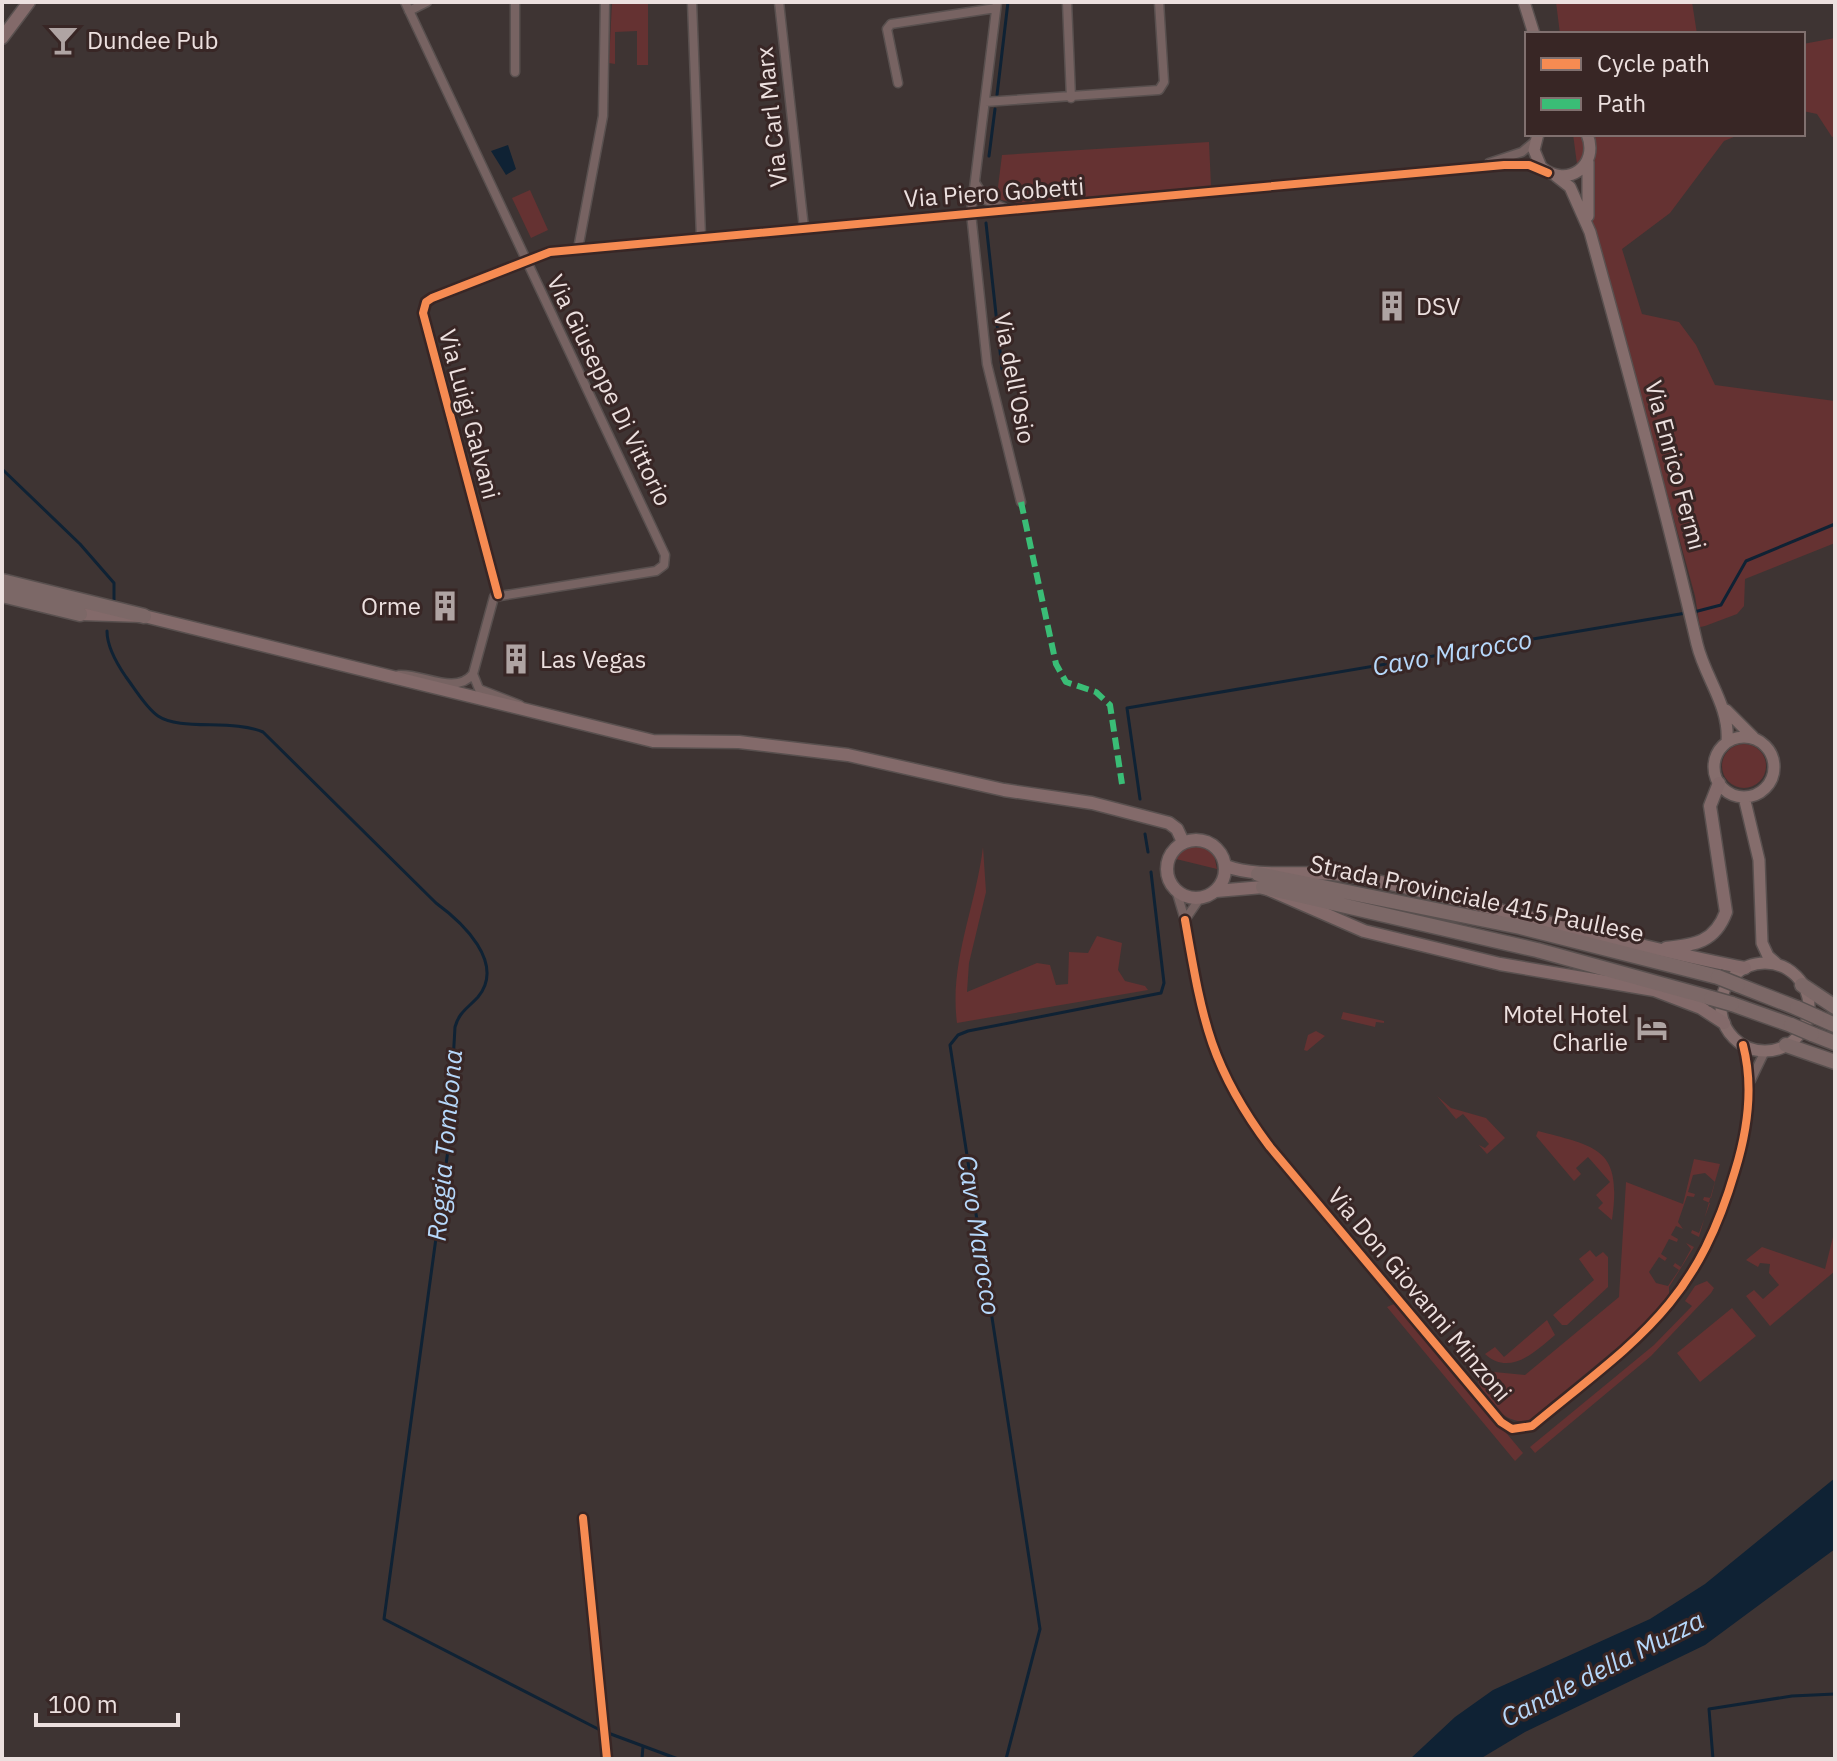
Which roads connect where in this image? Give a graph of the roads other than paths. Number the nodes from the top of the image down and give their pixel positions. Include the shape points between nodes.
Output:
1 (29, 2) edge
2 (427, 2) edge
3 (515, 2) edge
4 (605, 2) edge
5 (692, 2) edge
6 (779, 2) edge
7 (1067, 2) edge
8 (1159, 2) edge
9 (1524, 2) edge
10 (996, 5) edge
11 (407, 6) edge
12 (1532, 30) edge
13 (2, 38) edge
14 (515, 72) dead end
15 (898, 83) dead end
16 (1071, 98) junction
17 (985, 102) junction
18 (1587, 136) edge
19 (1536, 138) edge
20 (1588, 162) junction
21 (1466, 169) junction
22 (1552, 174) junction
23 (975, 183) junction
24 (1017, 210) junction
25 (971, 213) junction
26 (804, 228) junction
27 (1590, 232) junction
28 (701, 237) junction
29 (578, 249) junction
30 (526, 260) junction
31 (1021, 502) dead end
32 (2, 579) edge
33 (2, 595) edge
34 (498, 595) junction
35 (2, 604) edge
36 (80, 614) junction
37 (144, 616) junction
38 (473, 674) junction
39 (391, 676) junction
40 (1723, 706) junction
41 (527, 709) junction
42 (1754, 738) junction
43 (1727, 742) junction
44 (1719, 783) junction
45 (1744, 797) junction
46 (1183, 842) junction
47 (1226, 866) junction
48 (1261, 880) junction
49 (1176, 890) junction
50 (1216, 891) junction
51 (1200, 898) junction
52 (1185, 920) junction
53 (1761, 935) junction
54 (1658, 949) junction
55 (1748, 966) junction
56 (1781, 966) junction
57 (1802, 985) junction
58 (1835, 1007) edge
59 (1724, 1023) junction
60 (1835, 1025) edge
61 (1835, 1043) edge
62 (1743, 1045) junction
63 (1786, 1045) junction
64 (1765, 1051) junction
65 (1835, 1062) edge
66 (1750, 1084) junction
67 (583, 1518) dead end
68 (607, 1759) edge

1 - 13 main road
2 - 11 street
3 - 14 street
4 - 29 street via 603,116
5 - 28 street
6 - 26 street, Via Carl Marx
7 - 16 street
8 - 16 street via 1164,82 1159,90
9 - 12 main road
10 - 15 street via 891,24 887,29
10 - 17 street, Via dell'Osio
11 - 30 street, Via Giuseppe Di Vittorio
16 - 17 street
17 - 23 street, Via dell'Osio
18 - 20 main road
19 - 21 street via 1522,152
19 - 22 main road via 1536,159
20 - 22 main road via 1574,174
20 - 27 main road
21 - 22 street via 1522,165
21 - 24 street, Via Piero Gobetti
22 - 27 main road via 1574,193
23 - 24 street via 990,203
23 - 25 street, Via dell'Osio
24 - 25 street, Via Piero Gobetti
25 - 26 street, Via Piero Gobetti
25 - 31 street, Via dell'Osio via 987,364
26 - 28 street, Via Piero Gobetti
27 - 40 main road, Via Enrico Fermi via 1701,659
28 - 29 street, Via Piero Gobetti
29 - 30 street, Via Piero Gobetti
30 - 34 street, Via Luigi Galvani via 432,298 423,313
30 - 34 street, Via Giuseppe Di Vittorio via 666,560 656,571
32 - 37 highway
33 - 36 highway
34 - 38 street via 489,607
35 - 36 highway
36 - 37 main road
37 - 39 main road
38 - 39 street via 456,684 410,674
38 - 41 street via 479,689
39 - 41 main road
40 - 42 main road, Via Enrico Fermi
40 - 43 main road, Via Enrico Fermi
41 - 46 main road via 653,741 739,742 848,755 1004,790 1092,803 1156,818 1177,829
42 - 43 main road
42 - 45 main road via 1771,752 1774,772 1764,790
43 - 44 main road via 1715,758
44 - 45 main road
44 - 54 main road via 1710,806 1726,912 1713,935 1695,945
45 - 53 main road via 1759,860
46 - 47 main road via 1212,844
46 - 49 main road via 1167,866
47 - 48 main road, Strada Provinciale 415 Paullese
47 - 50 main road
48 - 50 main road, Strada Provinciale 415 Paullese
48 - 54 main road via 1284,871 1354,876
48 - 59 main road via 1364,931 1500,964 1654,990
48 - 60 highway, Strada Provinciale 415 Paullese, bridge via 1520,927 1718,977
48 - 61 highway, bridge via 1711,998
49 - 51 main road
49 - 52 street, Via Don Giovanni Minzoni
50 - 51 main road
51 - 52 street
52 - 66 street, Via Don Giovanni Minzoni via 1200,1009 1212,1050 1238,1102 1270,1147 1512,1429 1532,1426 1654,1324 1678,1297 1708,1249 1727,1200 1742,1148
53 - 55 main road
53 - 56 main road via 1768,956
54 - 55 main road
55 - 56 main road
55 - 59 main road via 1724,989
56 - 57 main road
57 - 58 highway
57 - 63 main road via 1808,998 1806,1020
59 - 62 main road
62 - 64 main road
62 - 66 street, Via Don Giovanni Minzoni
63 - 64 main road
63 - 65 highway
64 - 66 street, Via Don Giovanni Minzoni
67 - 68 street

